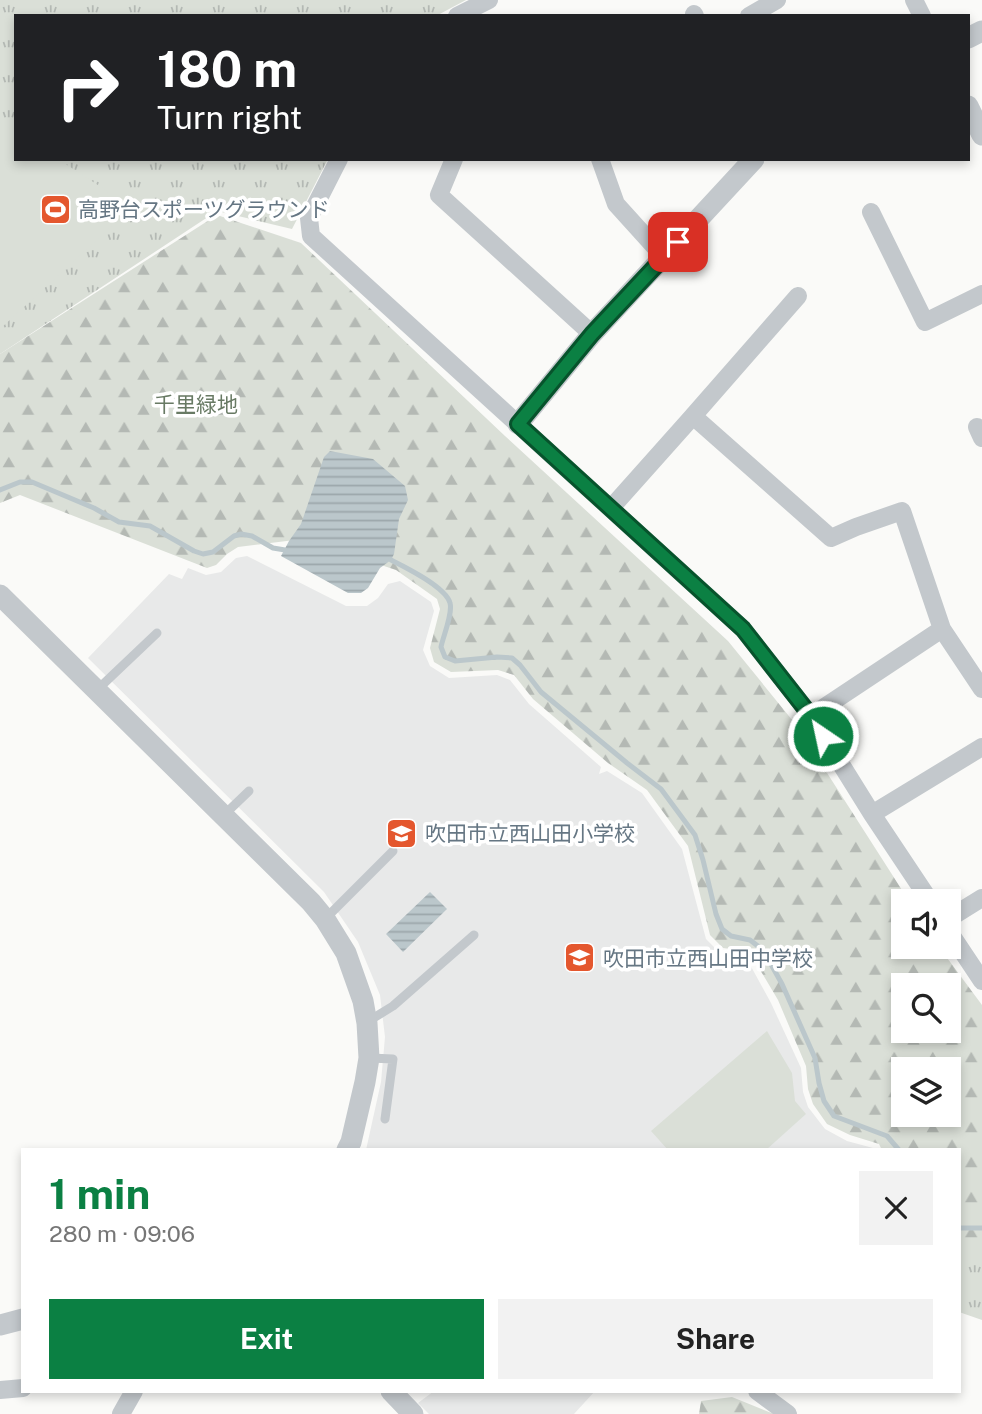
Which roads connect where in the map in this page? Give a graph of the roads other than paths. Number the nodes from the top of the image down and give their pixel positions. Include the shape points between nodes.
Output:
1 (777, 0) edge
2 (486, 7) edge
3 (463, 14) edge
4 (752, 14) edge
5 (970, 110) edge
6 (982, 135) edge
7 (338, 161) edge
8 (453, 161) edge
9 (601, 161) edge
10 (752, 161) edge
11 (871, 212) dead end
12 (664, 257) junction
13 (982, 294) edge
14 (798, 296) dead end
15 (592, 334) junction
16 (693, 416) junction
17 (518, 424) junction
18 (611, 508) junction
19 (0, 595) edge
20 (942, 629) junction
21 (157, 632) dead end
22 (982, 689) edge
23 (97, 690) junction
24 (811, 716) junction
25 (982, 747) edge
26 (249, 791) dead end
27 (872, 814) junction
28 (224, 815) junction
29 (393, 850) dead end
30 (922, 889) edge
31 (982, 898) edge
32 (961, 911) edge
33 (325, 919) junction
34 (474, 935) dead end
35 (961, 950) edge
36 (982, 981) edge
37 (367, 1023) junction
38 (369, 1058) junction
39 (386, 1119) dead end
40 (348, 1148) edge
41 (21, 1319) edge
42 (0, 1325) edge
43 (21, 1388) edge
44 (0, 1390) edge
45 (133, 1393) edge
46 (393, 1393) edge
47 (760, 1393) edge
48 (121, 1414) edge
49 (413, 1414) edge
50 (789, 1414) edge

1 - 4 street
2 - 3 street
5 - 6 street
7 - 17 street via 309,218 311,236
8 - 15 street via 439,195
9 - 12 street via 616,204
10 - 12 street
11 - 13 street via 925,322
12 - 15 street
14 - 16 street
15 - 17 street
16 - 18 street
16 - 20 street via 831,538 902,511
17 - 18 street
18 - 24 street via 743,629
19 - 23 street
20 - 22 street
20 - 24 street
21 - 23 lane
23 - 28 street
24 - 27 street
25 - 27 street
26 - 28 lane
27 - 30 street
28 - 33 street
29 - 33 lane
31 - 32 street
33 - 37 street via 346,953
34 - 37 lane
35 - 36 street
37 - 38 street
38 - 39 lane via 393,1059
38 - 40 street
41 - 42 street
43 - 44 street
45 - 48 street
46 - 49 street
47 - 50 street

